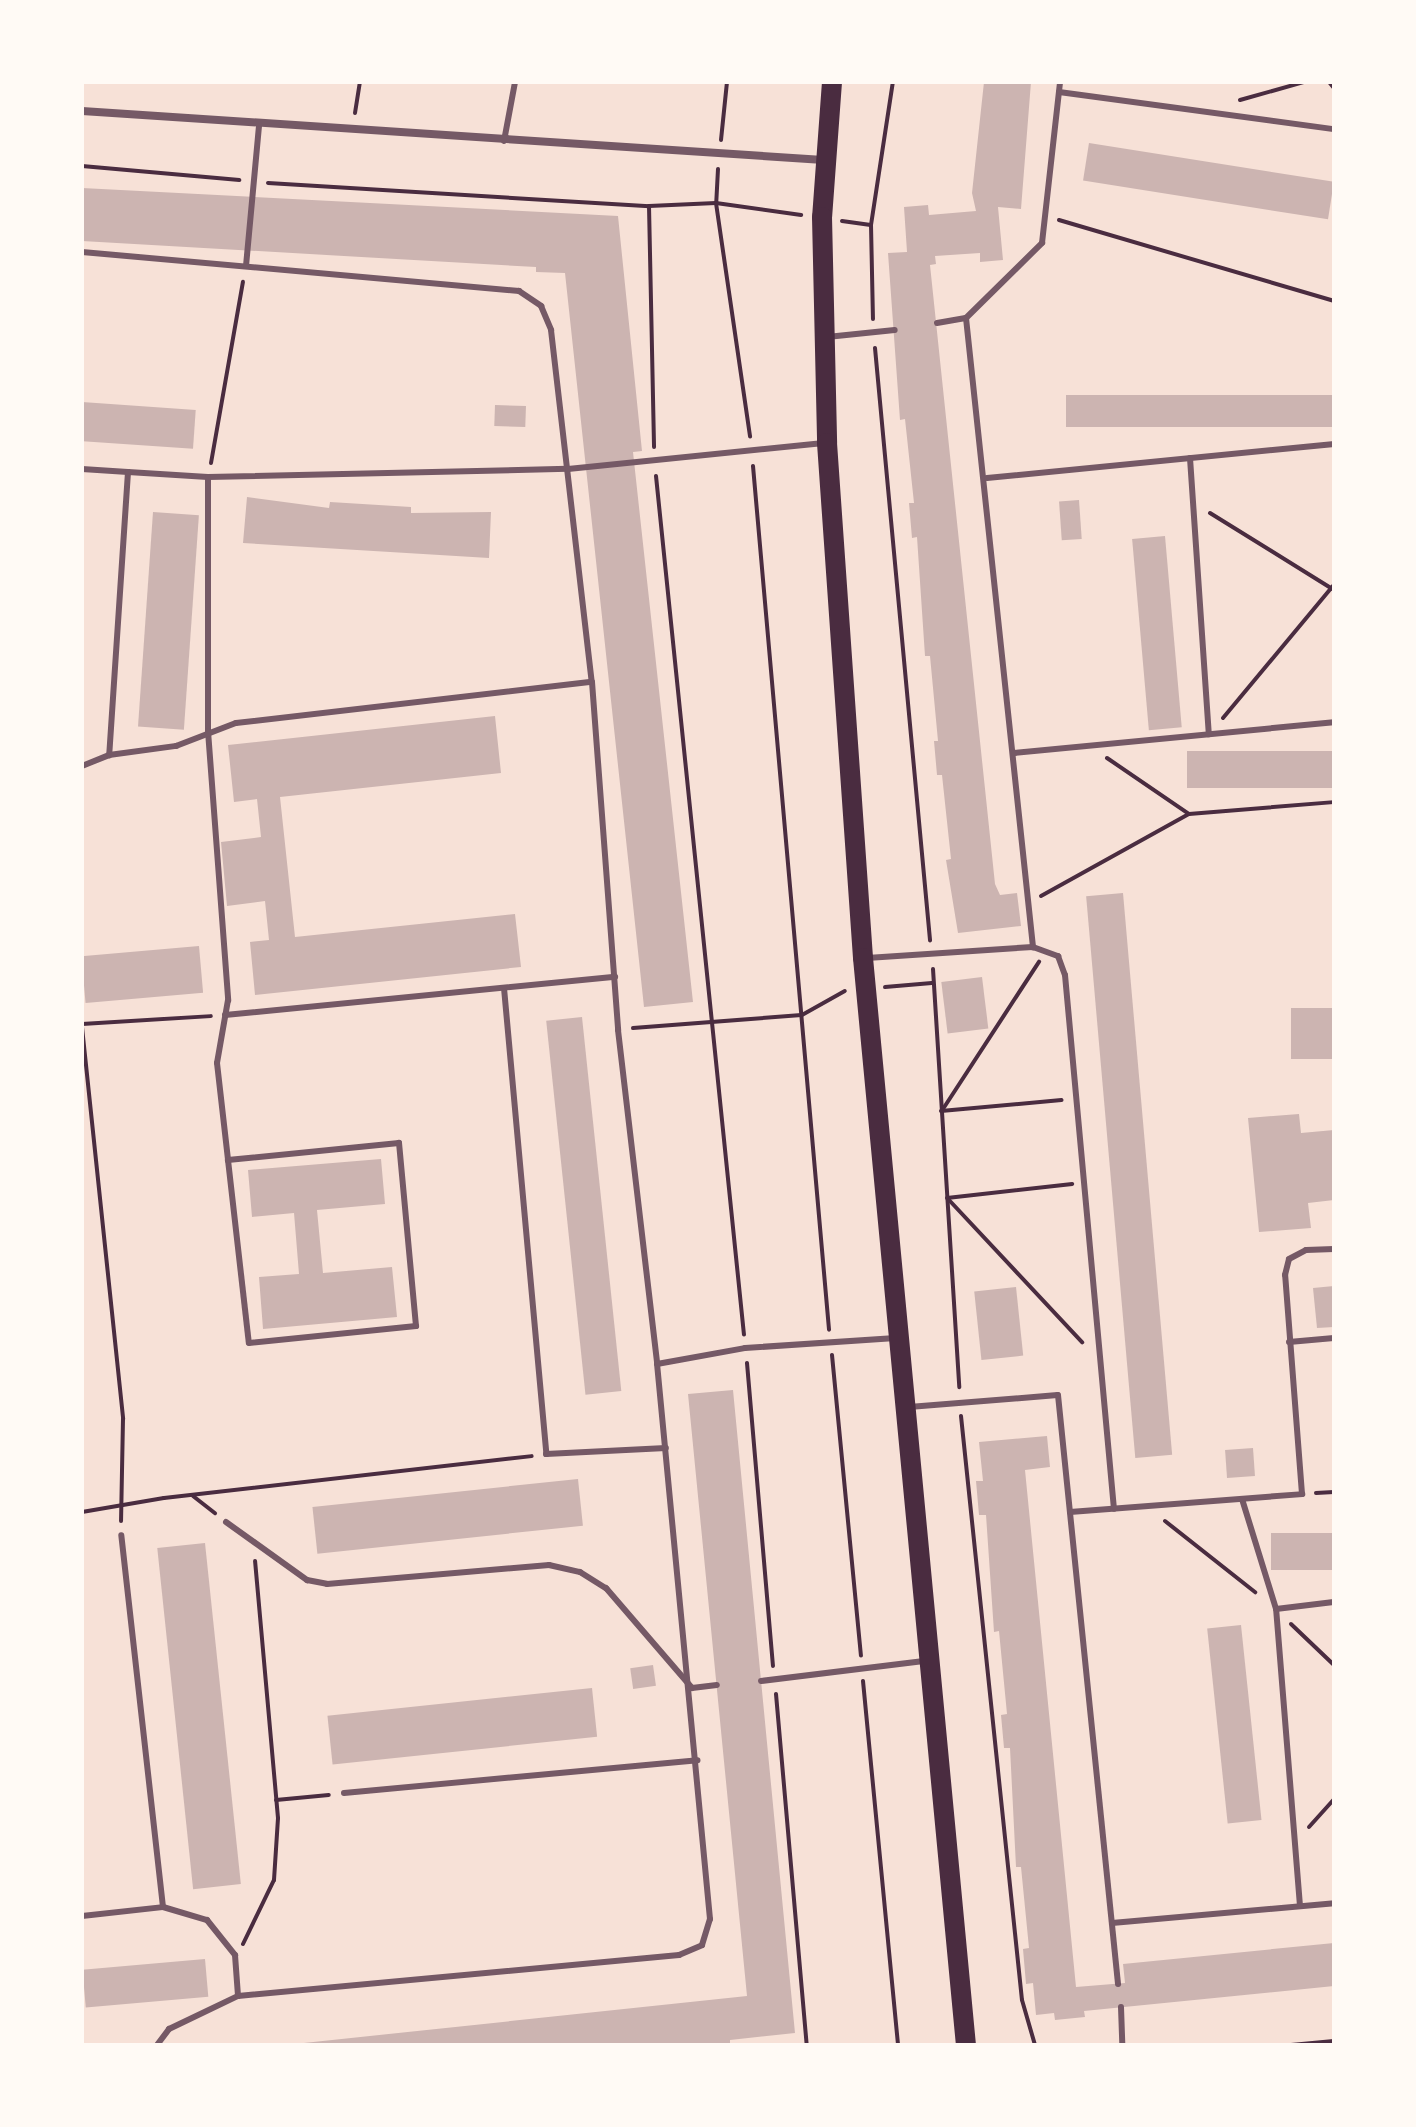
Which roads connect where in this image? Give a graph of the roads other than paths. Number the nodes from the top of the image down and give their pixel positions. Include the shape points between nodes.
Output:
1 (515, 82) edge
2 (832, 82) edge
3 (1060, 82) edge
4 (1059, 92) junction
5 (82, 111) edge
6 (259, 126) junction
7 (1334, 129) edge
8 (504, 141) junction
9 (826, 160) junction
10 (82, 252) edge
11 (246, 266) junction
12 (966, 318) junction
13 (937, 323) dead end
14 (895, 330) dead end
15 (821, 338) junction
16 (827, 443) junction
17 (1334, 444) edge
18 (1190, 458) junction
19 (82, 469) edge
20 (568, 469) junction
21 (128, 472) junction
22 (208, 477) junction
23 (987, 478) junction
24 (592, 682) junction
25 (1334, 722) edge
26 (208, 731) junction
27 (1209, 734) junction
28 (1014, 753) junction
29 (109, 755) junction
30 (82, 766) edge
31 (1033, 947) junction
32 (863, 958) junction
33 (615, 977) junction
34 (504, 988) junction
35 (225, 1015) junction
36 (228, 1160) junction
37 (1334, 1249) edge
38 (902, 1338) junction
39 (1334, 1338) edge
40 (1289, 1342) junction
41 (657, 1364) junction
42 (909, 1407) junction
43 (666, 1448) junction
44 (1242, 1499) junction
45 (1114, 1509) junction
46 (1070, 1512) junction
47 (226, 1522) road end
48 (121, 1535) road end
49 (1334, 1602) edge
50 (1276, 1609) junction
51 (932, 1660) junction
52 (761, 1681) dead end
53 (717, 1685) dead end
54 (692, 1688) junction
55 (697, 1760) junction
56 (344, 1793) road end
57 (1334, 1903) edge
58 (1300, 1906) junction
59 (163, 1907) junction
60 (82, 1916) edge
61 (1112, 1923) junction
62 (1118, 1984) dead end
63 (238, 1996) junction
64 (1121, 2007) dead end
65 (157, 2045) edge
66 (966, 2045) edge
67 (1122, 2045) edge

1 - 8 lane
2 - 9 main road
3 - 4 lane
4 - 7 lane
4 - 12 lane via 1042,243
5 - 6 street
6 - 8 street
6 - 11 lane
8 - 9 street
9 - 15 main road
10 - 11 lane
11 - 20 lane via 519,291 541,306 551,330
12 - 13 lane
12 - 23 lane
14 - 15 lane
15 - 16 main road
16 - 20 lane
16 - 32 main road
17 - 18 lane
18 - 23 lane
18 - 27 lane
19 - 21 lane
20 - 22 lane
20 - 24 lane
21 - 22 lane
21 - 29 lane
22 - 26 lane
23 - 28 lane
24 - 26 lane via 236,723
24 - 33 lane
25 - 27 lane
26 - 29 lane via 176,746
26 - 35 lane
27 - 28 lane
28 - 31 lane
29 - 30 lane
31 - 32 lane
31 - 45 lane via 1058,956 1065,975
32 - 38 main road
33 - 34 lane
33 - 41 lane
34 - 35 lane
34 - 43 lane via 546,1454
35 - 36 lane via 217,1063
36 - 36 lane via 399,1143 416,1326 249,1343
37 - 40 lane via 1306,1250 1289,1259
38 - 41 lane via 745,1348
38 - 42 main road
39 - 40 lane
40 - 44 lane via 1302,1494
41 - 43 lane
42 - 46 lane via 1058,1395
42 - 51 main road
43 - 54 lane
44 - 45 lane
44 - 50 lane
45 - 46 lane
46 - 61 lane
47 - 54 lane via 307,1580 327,1584 549,1565 580,1572 606,1588
48 - 59 lane
49 - 50 lane
50 - 58 lane
51 - 52 lane
51 - 66 main road
53 - 54 lane
54 - 55 lane
55 - 56 lane
55 - 63 lane via 710,1919 702,1945 679,1955
57 - 58 lane
58 - 61 lane
59 - 60 lane
59 - 63 lane via 207,1920 235,1955
61 - 62 lane
63 - 65 lane via 169,2029
64 - 67 lane

